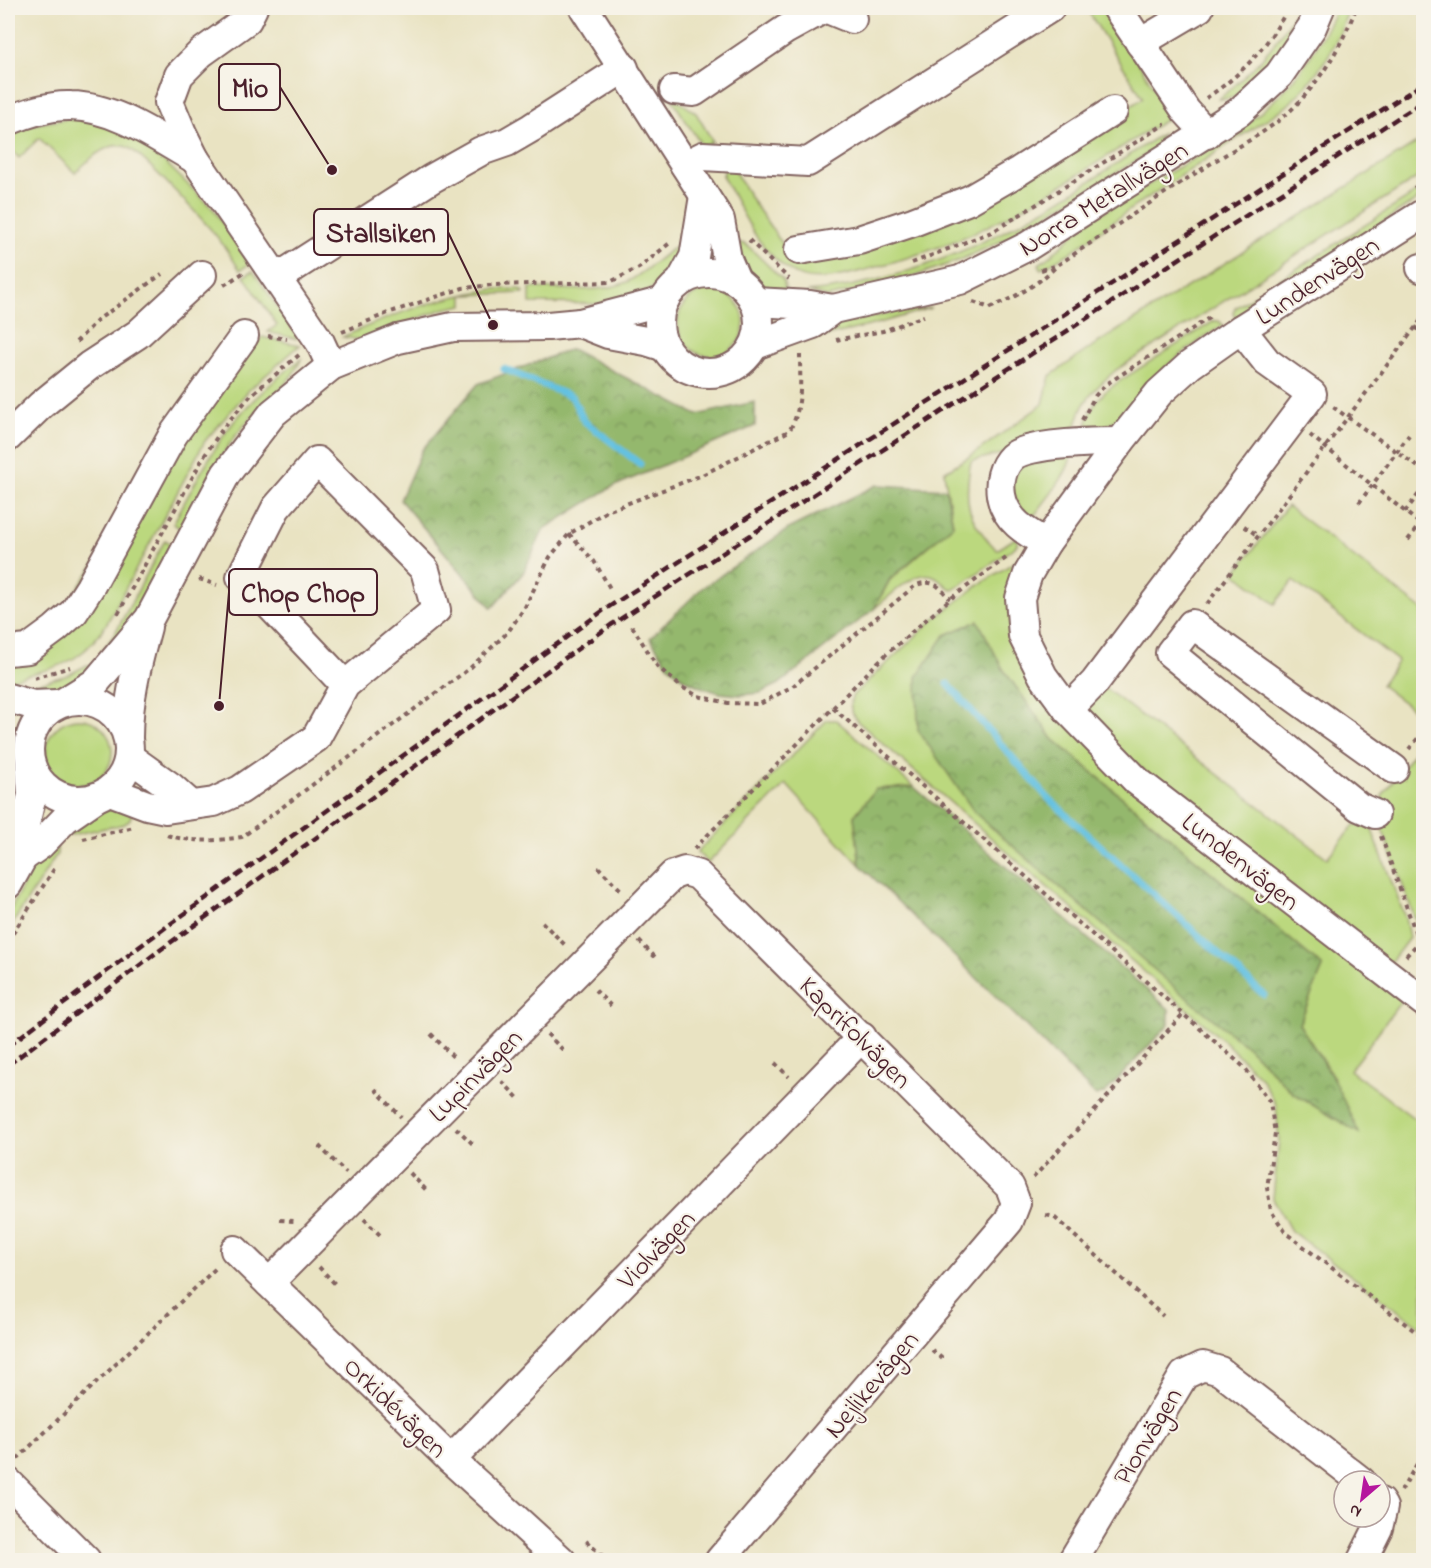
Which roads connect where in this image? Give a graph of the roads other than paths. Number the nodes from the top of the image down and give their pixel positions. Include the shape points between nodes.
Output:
1 (253, 8) edge
2 (584, 8) edge
3 (1050, 8) edge
4 (1117, 8) edge
5 (1199, 8) edge
6 (1320, 8) edge
7 (852, 19) dead end
8 (1140, 43) junction
9 (624, 68) junction
10 (674, 90) dead end
11 (1113, 111) dead end
12 (8, 121) edge
13 (1207, 134) junction
14 (195, 159) junction
15 (685, 165) junction
16 (704, 196) junction
17 (1424, 213) edge
18 (799, 250) dead end
19 (277, 278) junction
20 (213, 280) road end
21 (736, 280) junction
22 (673, 291) junction
23 (756, 302) junction
24 (833, 309) junction
25 (580, 323) junction
26 (1241, 329) junction
27 (254, 336) road end
28 (755, 345) junction
29 (664, 347) junction
30 (332, 366) junction
31 (8, 437) edge
32 (1120, 441) junction
33 (1046, 543) junction
34 (148, 619) junction
35 (1137, 627) junction
36 (8, 651) edge
37 (1170, 652) junction
38 (1240, 659) junction
39 (1272, 681) junction
40 (345, 685) junction
41 (1217, 690) junction
42 (8, 698) edge
43 (60, 703) junction
44 (1068, 710) junction
45 (1247, 715) junction
46 (1333, 726) junction
47 (8, 731) edge
48 (128, 747) junction
49 (29, 761) junction
50 (1305, 762) junction
51 (1394, 769) road end
52 (102, 795) junction
53 (192, 805) junction
54 (1375, 814) road end
55 (23, 857) junction
56 (685, 870) joint
57 (8, 884) edge
58 (1424, 1002) edge
59 (862, 1037) junction
60 (1016, 1203) joint
61 (235, 1250) road end
62 (269, 1283) junction
63 (451, 1460) junction
64 (1346, 1469) edge
65 (9, 1474) edge
66 (1378, 1529) edge
67 (86, 1560) edge
68 (561, 1560) edge
69 (720, 1560) edge
70 (1072, 1560) edge
71 (1362, 1560) edge

1 - 14 street via 247,20 201,53 179,75 169,102
2 - 9 street
3 - 15 street via 808,162 703,156
4 - 8 street
5 - 8 street
6 - 13 street, Norra Metallvägen via 1312,27 1279,75 1239,112
7 - 10 street via 825,8 785,30 694,92
8 - 13 street via 1186,111
9 - 15 street
9 - 19 street via 507,142 481,151 431,179
11 - 18 street via 969,200 859,240
12 - 14 street via 33,111 71,106 104,111
13 - 24 street, Norra Metallvägen via 1003,260 960,280
14 - 19 street
15 - 16 street
16 - 21 street via 720,220 727,259
16 - 22 street via 694,257
17 - 26 street, Lundenvägen
19 - 30 street via 321,342
20 - 31 street via 81,373
21 - 22 street, Norra Metallvägen via 711,272 693,275
21 - 23 street
22 - 25 street, Norra Metallvägen
22 - 29 street via 659,316
23 - 24 street, Norra Metallvägen
23 - 28 street via 760,324
24 - 28 street, Norra Metallvägen via 813,324
25 - 29 street, Norra Metallvägen
25 - 30 street, Norra Metallvägen via 453,327 398,339
26 - 32 street, Lundenvägen via 1190,365 1160,393
26 - 35 street, Lundenvägen via 1267,362 1312,394
27 - 36 street via 173,435 74,612 27,648
28 - 29 street, Norra Metallvägen via 733,368 718,373 687,368
30 - 34 street, Norra Metallvägen via 273,413 226,474
32 - 33 street, Lundenvägen
32 - 33 street via 1030,449 1013,456 1002,471 1003,506 1015,523
33 - 44 street, Lundenvägen via 1028,574 1020,598 1023,636 1043,676
34 - 43 street, Norra Metallvägen via 95,683
34 - 48 street, Norra Metallvägen via 128,708
35 - 37 street
35 - 44 street
37 - 38 street via 1192,624
37 - 41 street
38 - 39 street
38 - 41 street
39 - 45 street
39 - 46 street
40 - 40 street via 241,577 276,507 317,460 425,570 436,610
40 - 53 street via 316,738 240,790 214,802
41 - 45 street
42 - 43 street via 33,705
43 - 48 street via 80,700 110,710 121,722
43 - 49 street via 34,726
44 - 58 street, Lundenvägen via 1137,781
45 - 50 street
46 - 50 street
46 - 51 street
47 - 49 street
48 - 52 street via 126,770 119,782
48 - 53 street
49 - 52 street via 37,780 63,799 78,801
49 - 55 street via 32,795 22,837
50 - 54 street via 1359,807
52 - 53 street via 166,809
52 - 55 street via 64,819
55 - 57 street
56 - 59 street, Kaprifolvägen via 698,875
56 - 62 street, Lupinvägen via 673,875
59 - 60 street, Kaprifolvägen via 1010,1187
59 - 63 street, Violvägen
60 - 69 street, Nejlikevägen via 1009,1221
61 - 62 street, Orkidévägen
62 - 63 street, Orkidévägen
63 - 68 street, Orkidévägen
64 - 70 street, Pionvägen via 1220,1371 1203,1365 1184,1375
65 - 67 street
66 - 71 street

